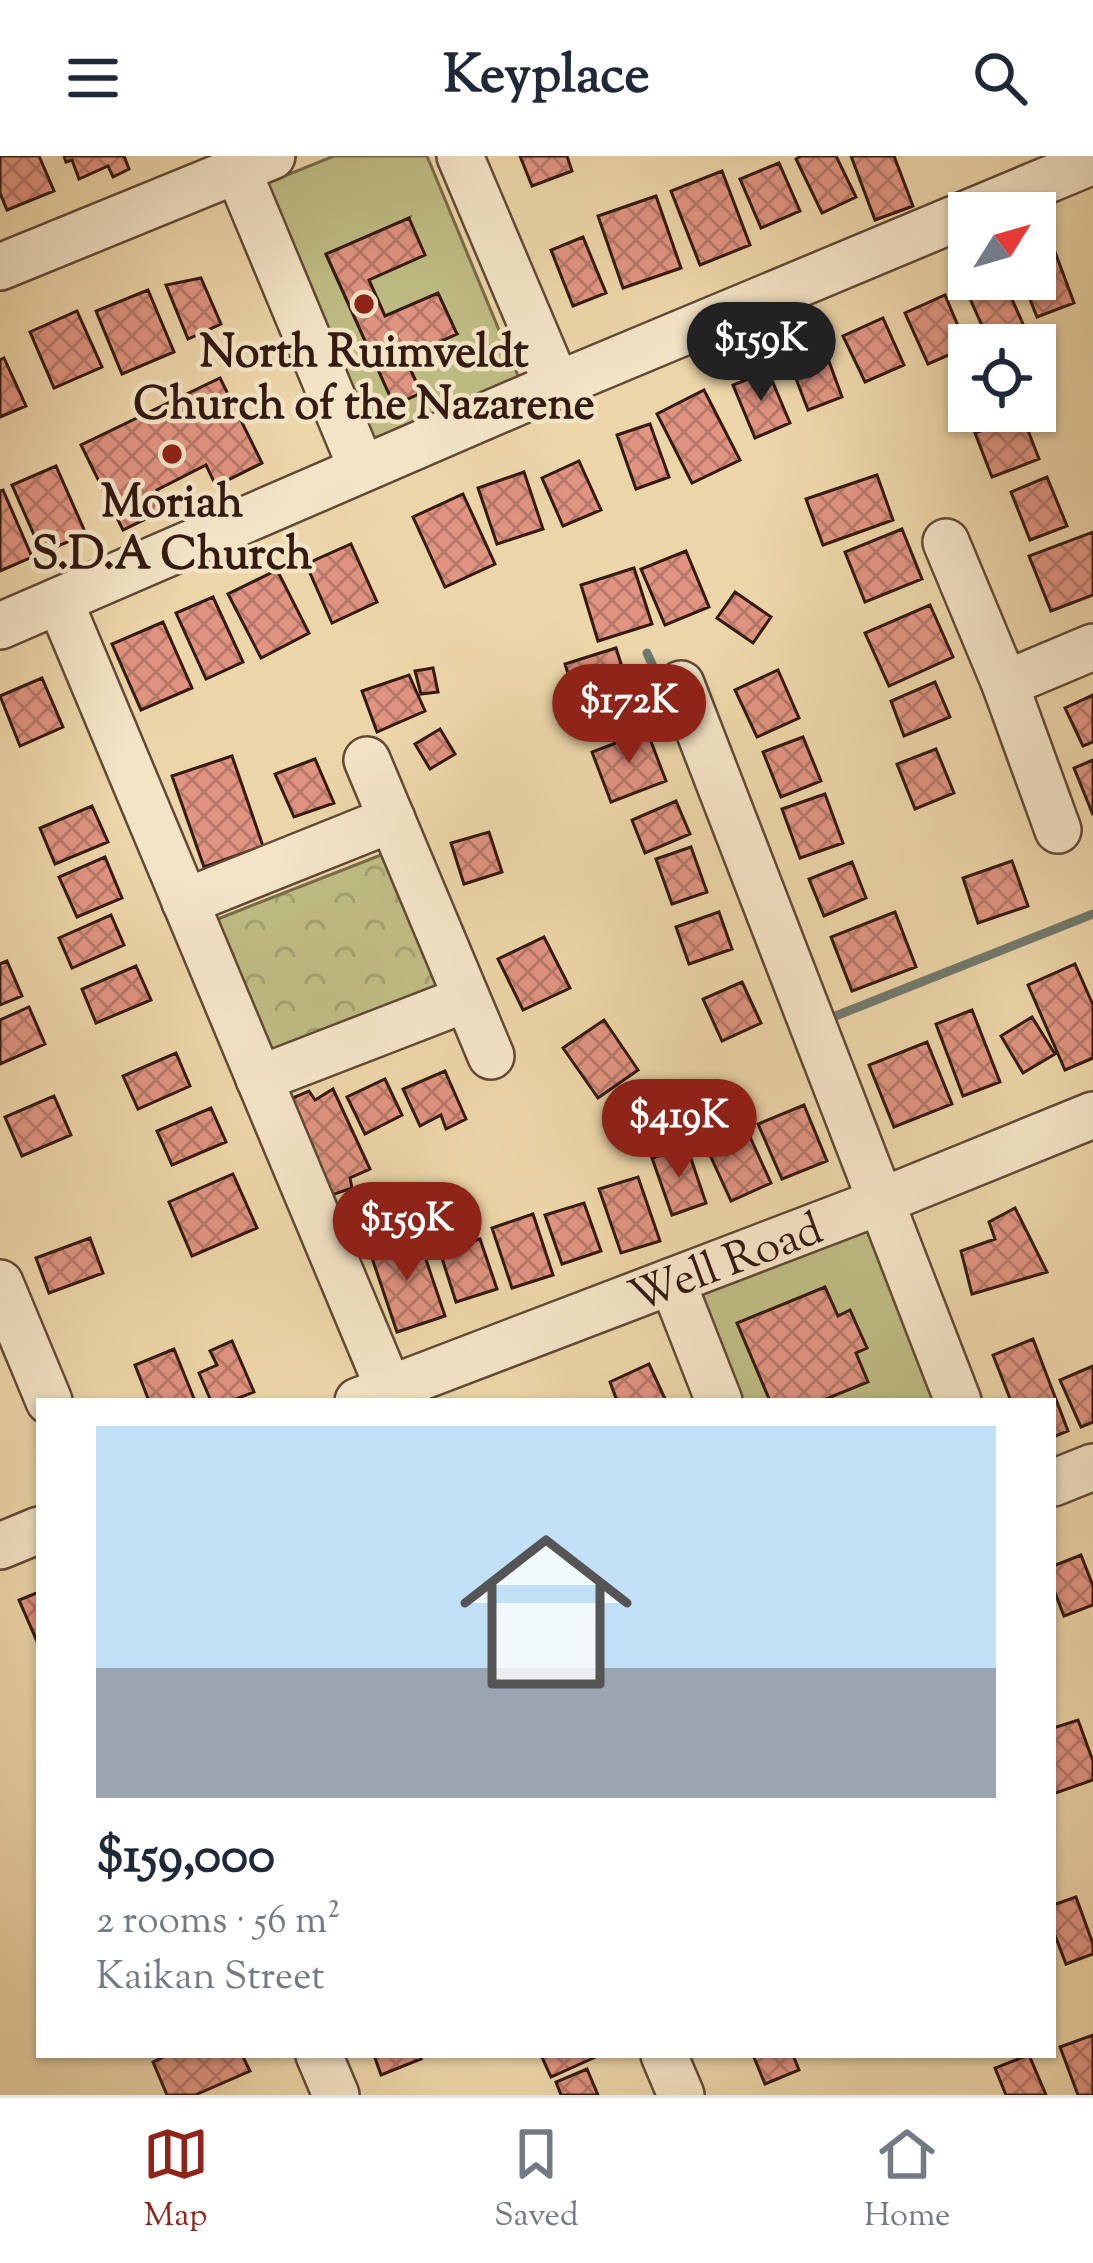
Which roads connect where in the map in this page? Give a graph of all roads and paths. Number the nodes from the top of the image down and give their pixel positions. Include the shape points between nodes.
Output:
1 (460, 156) edge
2 (1093, 161) edge
3 (255, 163) edge
4 (0, 267) edge
5 (557, 385) junction
6 (362, 469) junction
7 (946, 542) dead end
8 (60, 602) junction
9 (0, 626) edge
10 (1093, 647) edge
11 (681, 684) dead end
12 (1005, 684) junction
13 (367, 760) dead end
14 (392, 819) junction
15 (1058, 830) dead end
16 (185, 902) junction
17 (466, 999) junction
18 (490, 1057) dead end
19 (259, 1079) junction
20 (1093, 1115) edge
21 (879, 1202) junction
22 (672, 1281) junction
23 (0, 1283) edge
24 (373, 1395) edge
25 (48, 1398) edge
26 (718, 1398) edge
27 (957, 1398) edge
28 (1093, 1467) edge
29 (1056, 1483) edge
30 (36, 1531) edge
31 (0, 1546) edge
32 (320, 2058) edge
33 (665, 2058) edge
34 (336, 2095) edge
35 (681, 2095) edge

1 - 5 street
2 - 5 street
3 - 4 street
3 - 6 street
5 - 6 street
6 - 8 street
7 - 12 street
8 - 9 street
8 - 16 street
10 - 12 street
11 - 21 street
12 - 15 street
13 - 14 street
14 - 16 street
14 - 17 street
16 - 19 street
17 - 18 street
17 - 19 street
19 - 24 street
20 - 21 street, Well Road
21 - 22 street, Well Road
21 - 27 street
22 - 24 street, Well Road
22 - 26 street
23 - 25 street
28 - 29 street
30 - 31 street
32 - 34 street
33 - 35 street

